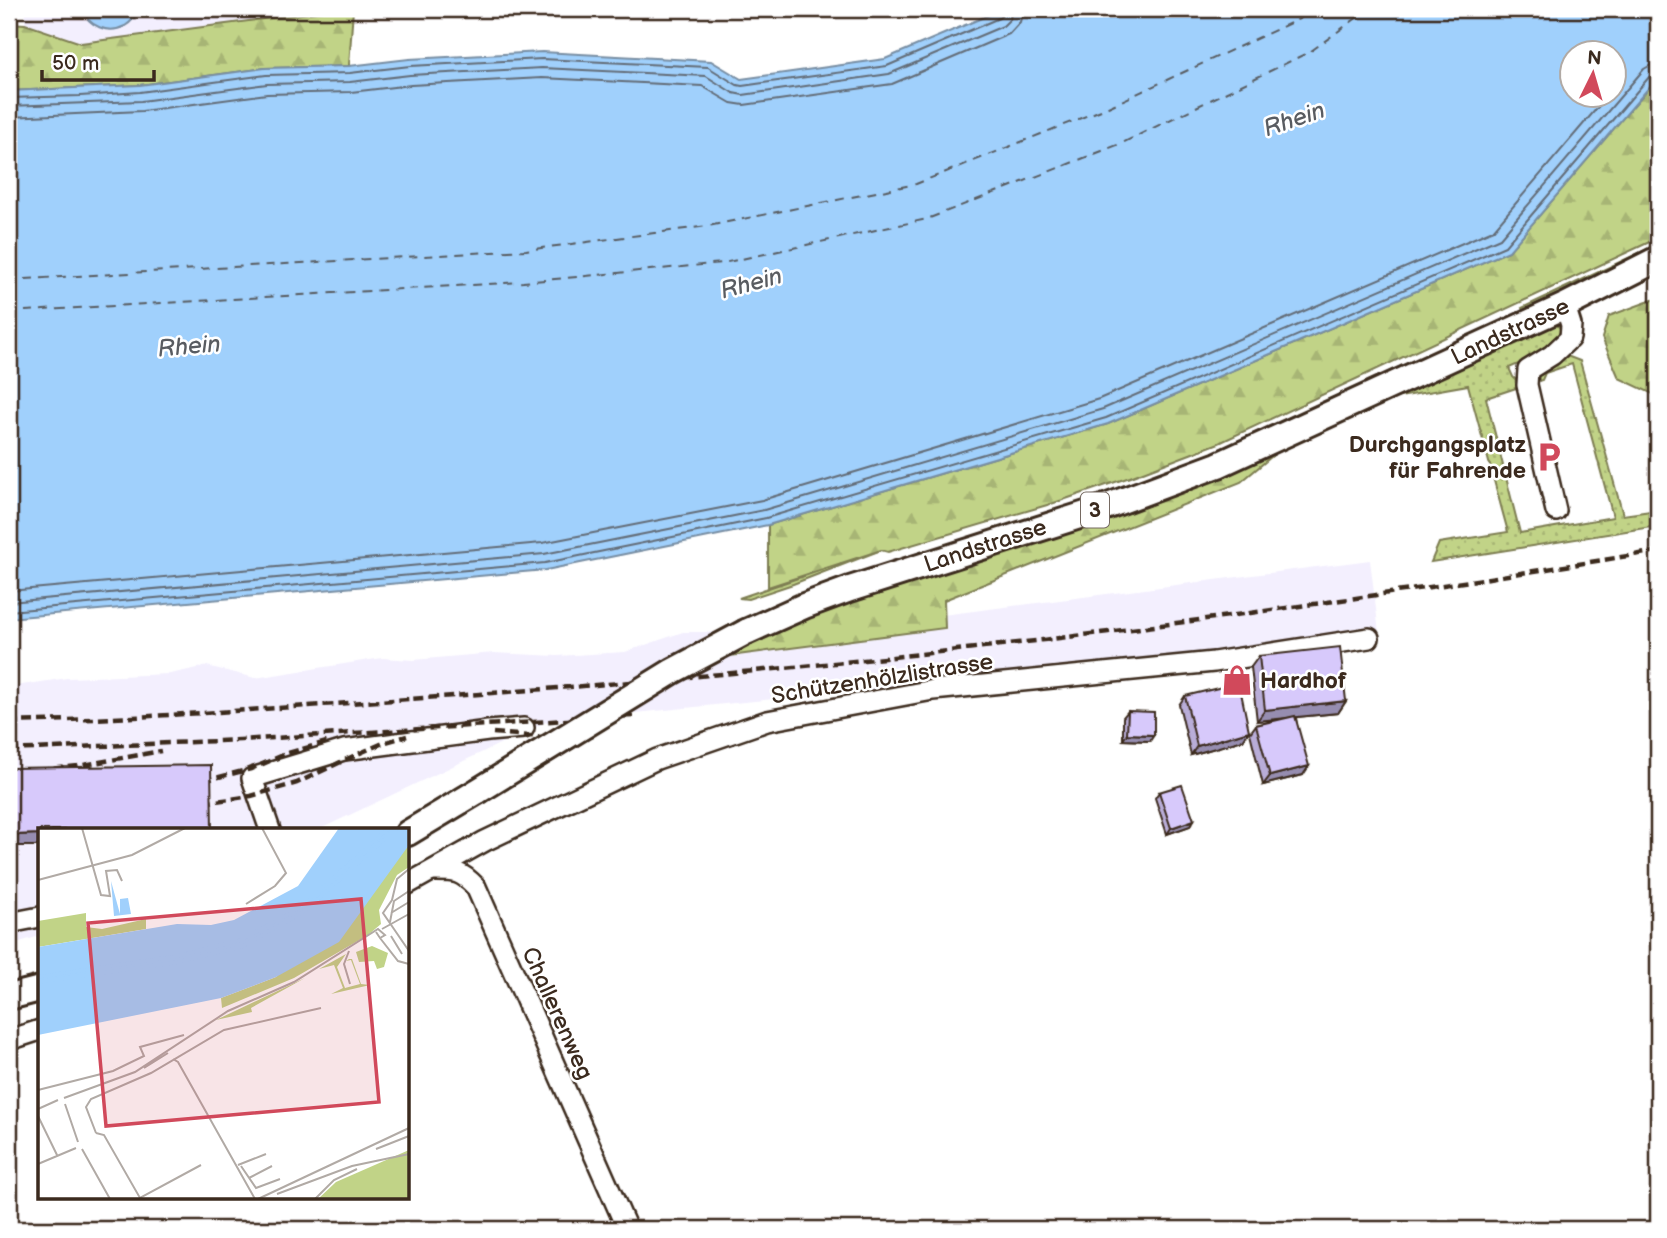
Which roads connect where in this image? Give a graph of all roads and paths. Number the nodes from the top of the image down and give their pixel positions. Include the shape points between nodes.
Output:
1 (1658, 260) edge
2 (1565, 306) junction
3 (1556, 511) dead end
4 (1368, 638) dead end
5 (524, 728) dead end
6 (269, 828) edge
7 (411, 836) edge
8 (432, 871) junction
9 (410, 883) edge
10 (38, 916) edge
11 (9, 923) edge
12 (38, 990) edge
13 (9, 997) edge
14 (38, 1031) edge
15 (9, 1040) edge
16 (627, 1229) edge

1 - 2 main road, Landstrasse / 3
2 - 3 street via 1570,338 1528,370 1527,385
2 - 7 main road, Landstrasse / 3, bridge via 1218,465 1092,512 850,589 746,632 673,671
4 - 8 street, Schützenhölzlistrasse via 1214,662 933,690 767,721 657,759
5 - 6 street via 344,750 252,778
8 - 9 street
8 - 16 street, Challerenweg via 457,872 475,887
10 - 11 street
12 - 13 main road
14 - 15 street

